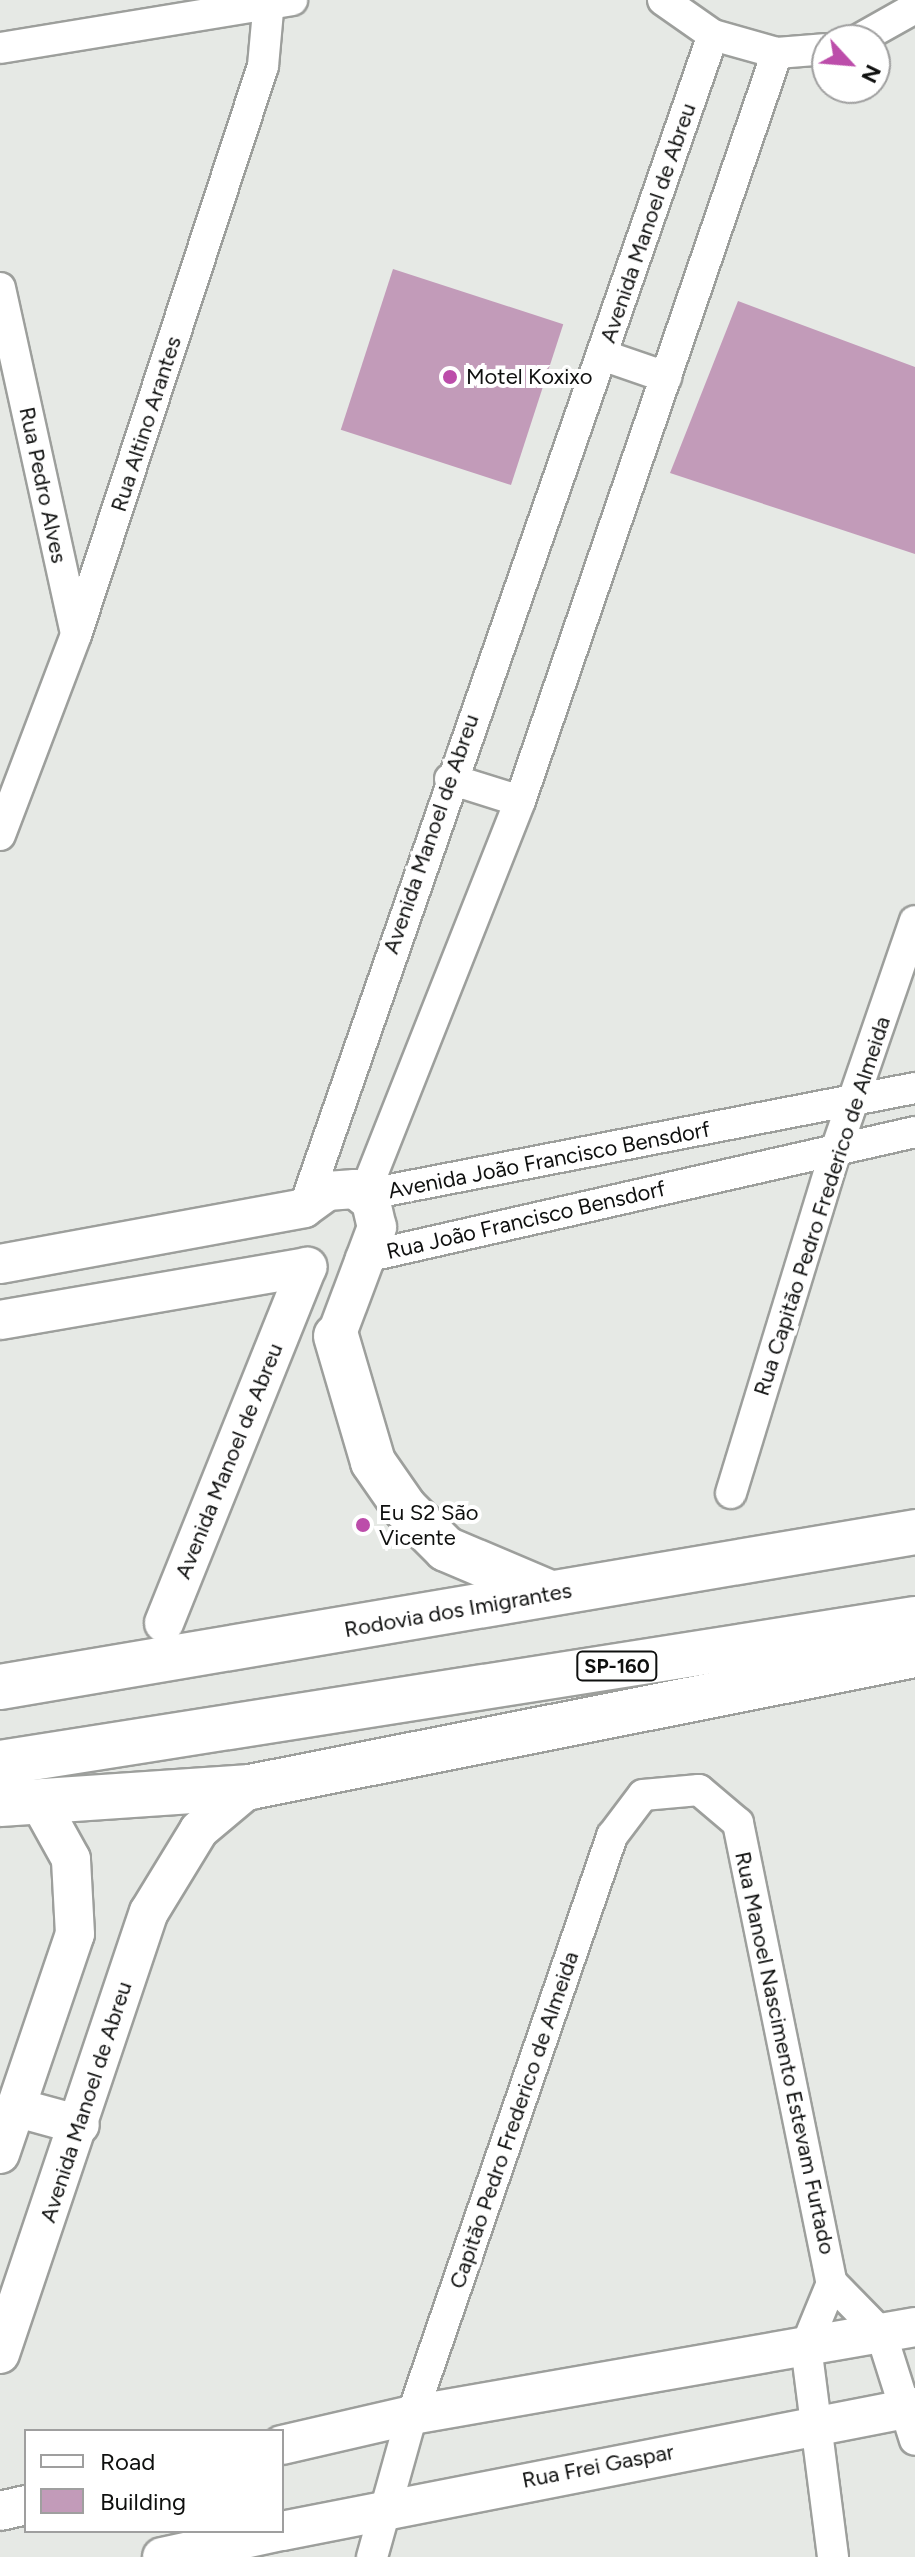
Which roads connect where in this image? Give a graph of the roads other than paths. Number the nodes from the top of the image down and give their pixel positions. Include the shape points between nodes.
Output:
1 (663, 0) edge
2 (277, 2) edge
3 (915, 8) edge
4 (886, 24) edge
5 (713, 35) junction
6 (0, 48) edge
7 (811, 50) edge
8 (777, 53) junction
9 (0, 288) edge
10 (602, 355) junction
11 (666, 377) junction
12 (76, 635) junction
13 (450, 779) junction
14 (520, 801) junction
15 (0, 835) edge
16 (915, 921) edge
17 (915, 1088) edge
18 (856, 1100) junction
19 (915, 1132) edge
20 (836, 1150) junction
21 (364, 1195) junction
22 (304, 1208) junction
23 (361, 1258) junction
24 (0, 1264) edge
25 (307, 1267) junction
26 (247, 1277) junction
27 (0, 1320) edge
28 (336, 1336) joint
29 (277, 1343) junction
30 (731, 1493) dead end
31 (915, 1532) edge
32 (554, 1594) junction
33 (915, 1619) edge
34 (164, 1623) joint
35 (915, 1655) edge
36 (65, 1676) junction
37 (0, 1687) edge
38 (0, 1763) edge
39 (250, 1787) junction
40 (21, 1805) edge
41 (738, 1823) joint
42 (18, 2108) junction
43 (80, 2125) junction
44 (0, 2154) edge
45 (832, 2283) junction
46 (898, 2330) edge
47 (806, 2346) junction
48 (0, 2354) edge
49 (412, 2415) junction
50 (913, 2419) edge
51 (812, 2423) junction
52 (284, 2445) edge
53 (24, 2505) edge
54 (387, 2508) junction
55 (0, 2511) edge
56 (284, 2531) edge
57 (273, 2533) edge
58 (162, 2557) edge
59 (372, 2557) edge
60 (833, 2557) edge

1 - 5 street
2 - 6 street
2 - 12 street, Rua Altino Arantes via 263,66
3 - 4 street
5 - 8 street
5 - 10 street, Avenida Manoel de Abreu
7 - 8 street
8 - 11 street
9 - 12 street, Rua Pedro Alves
10 - 11 street
10 - 13 street, Avenida Manoel de Abreu
11 - 14 street
12 - 15 street, Rua Altino Arantes
13 - 14 street
13 - 22 street, Avenida Manoel de Abreu
14 - 21 street
16 - 18 street, Rua Capitão Pedro Frederico de Almeida
17 - 18 street, Avenida João Francisco Bensdorf
18 - 20 street, Rua Capitão Pedro Frederico de Almeida
18 - 21 street, Avenida João Francisco Bensdorf
19 - 20 street, Rua João Francisco Bensdorf
20 - 23 street, Rua João Francisco Bensdorf
20 - 30 street, Rua Capitão Pedro Frederico de Almeida
21 - 22 street, Avenida João Francisco Bensdorf via 343,1187
21 - 23 street via 377,1227
22 - 24 street, Avenida João Francisco Bensdorf
22 - 25 street, Avenida Manoel de Abreu via 291,1243
23 - 25 street, Rua João Francisco Bensdorf via 342,1274
23 - 28 street
25 - 26 street, Rua João Francisco Bensdorf
25 - 29 street, Avenida Manoel de Abreu
26 - 27 street, Rua João Francisco Bensdorf
26 - 29 street via 270,1299
28 - 32 highway via 373,1462 405,1508 446,1549
29 - 34 street, Avenida Manoel de Abreu
31 - 32 highway, Rodovia dos Imigrantes
32 - 36 highway, Rodovia dos Imigrantes
33 - 38 highway, SP-160
34 - 36 highway via 148,1641
35 - 39 highway
36 - 37 highway, Rodovia dos Imigrantes
39 - 40 highway
39 - 43 street, Avenida Manoel de Abreu via 199,1830 170,1869
40 - 42 street via 71,1859 75,1934
41 - 45 street, Rua Manoel Nascimento Estevam Furtado
41 - 49 street, Capitão Pedro Frederico de Almeida via 699,1790 643,1795 612,1836
42 - 43 street
42 - 44 street
43 - 48 street, Avenida Manoel de Abreu
45 - 46 street, Rua Manoel Nascimento Estevam Furtado
45 - 47 street, Rua Manoel Nascimento Estevam Furtado
46 - 47 street
46 - 50 street
47 - 49 street
47 - 51 street
49 - 52 street
49 - 54 street, Capitão Pedro Frederico de Almeida
50 - 51 street, Rua Frei Gaspar
51 - 54 street, Rua Frei Gaspar
51 - 60 street
53 - 55 street
54 - 56 street, Rua Frei Gaspar
54 - 59 street, Capitão Pedro Frederico de Almeida
57 - 58 street, Rua Frei Gaspar

